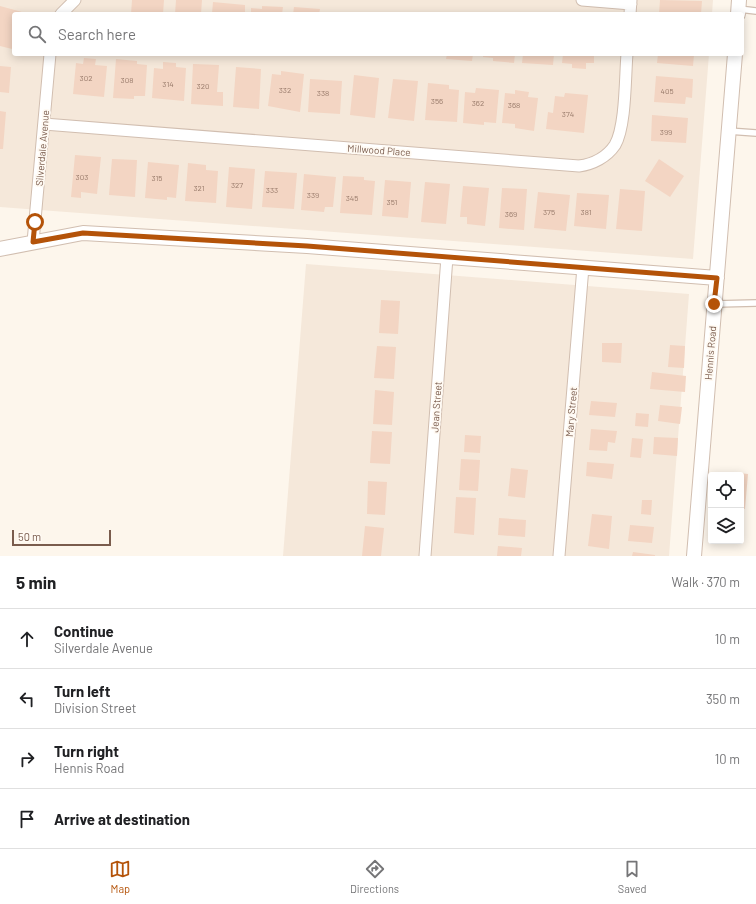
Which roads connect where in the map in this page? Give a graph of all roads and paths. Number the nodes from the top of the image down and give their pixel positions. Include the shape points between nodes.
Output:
1 (75, 0) edge
2 (582, 0) edge
3 (631, 6) edge
4 (738, 8) edge
5 (756, 11) edge
6 (63, 12) edge
7 (50, 56) edge
8 (627, 56) edge
9 (735, 56) edge
10 (44, 124) junction
11 (728, 131) junction
12 (756, 133) edge
13 (33, 242) junction
14 (0, 249) edge
15 (447, 257) junction
16 (583, 267) junction
17 (717, 278) junction
18 (756, 303) edge
19 (714, 304) junction
20 (425, 556) edge
21 (559, 556) edge
22 (694, 556) edge

1 - 6 street
2 - 3 street
4 - 5 lane
7 - 10 street, Silverdale Avenue
8 - 10 street, Millwood Place via 621,126 615,145 592,164 579,166
9 - 11 street, Hennis Road
10 - 13 street, Silverdale Avenue
11 - 12 lane
11 - 17 street, Hennis Road
13 - 14 street
13 - 15 street via 83,233
15 - 16 street
15 - 20 street, Jean Street
16 - 17 street
16 - 21 street, Mary Street
17 - 19 street, Hennis Road
18 - 19 lane
19 - 22 street, Hennis Road

